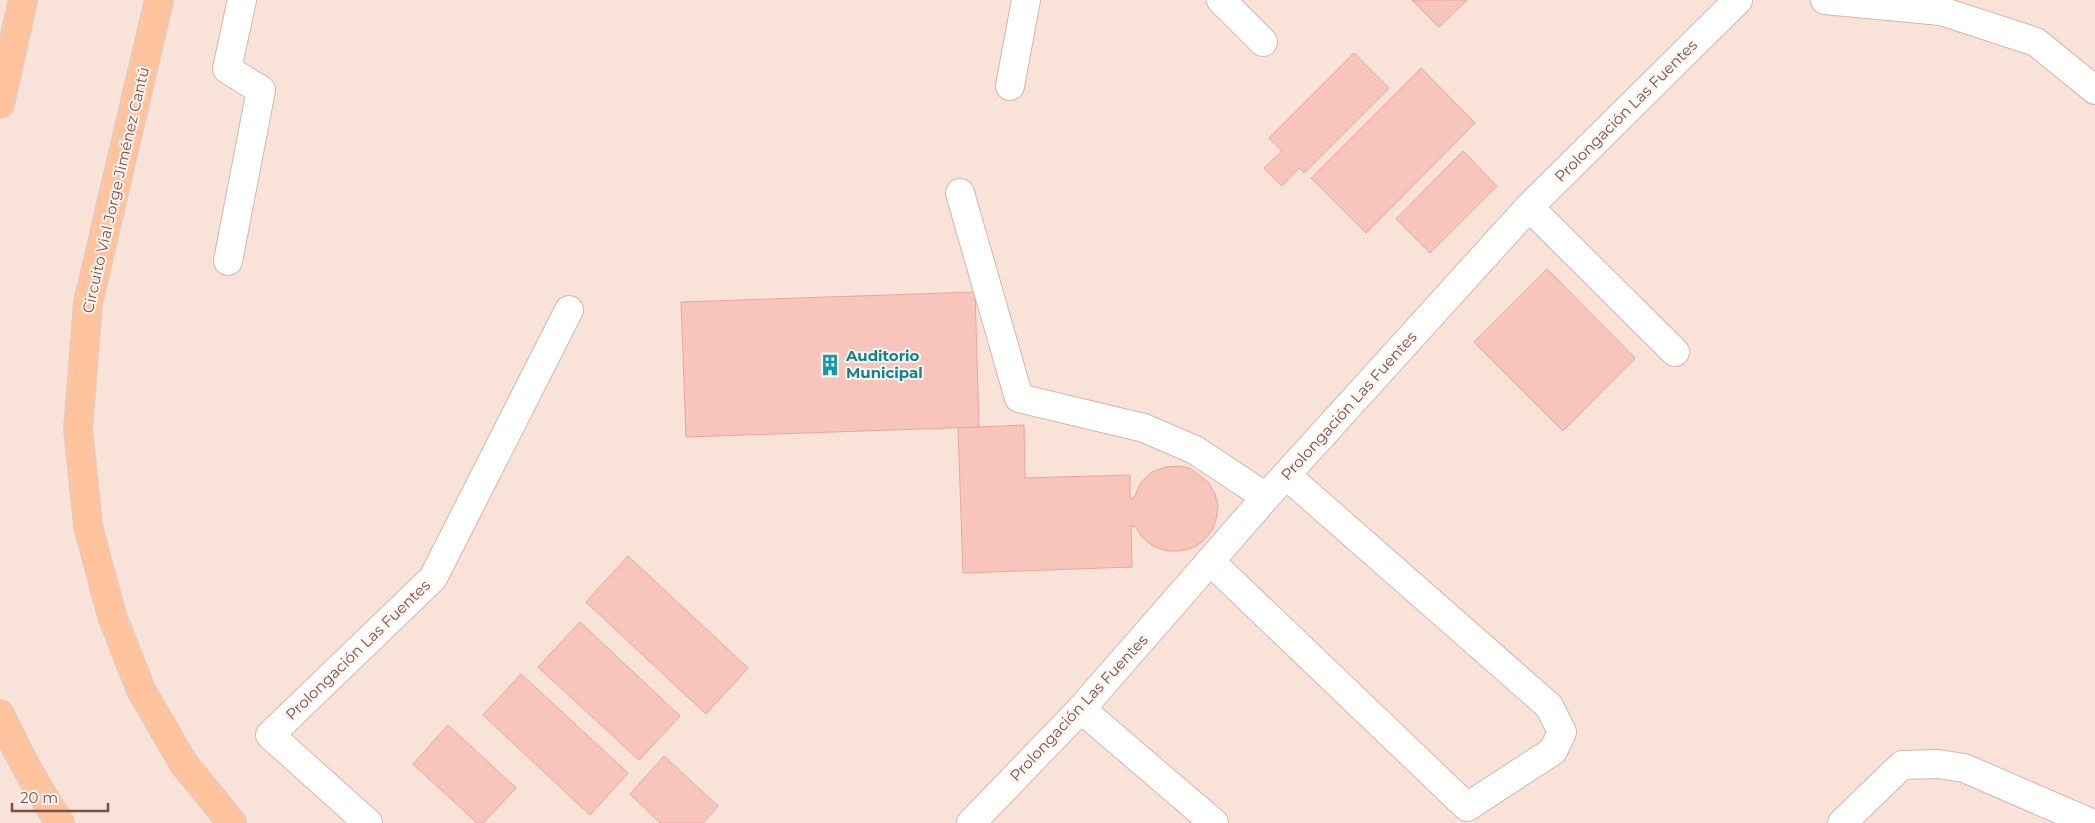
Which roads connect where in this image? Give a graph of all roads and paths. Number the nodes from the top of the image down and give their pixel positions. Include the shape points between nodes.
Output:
1 (22, 0) edge
2 (159, 0) edge
3 (242, 0) edge
4 (1026, 0) edge
5 (1221, 0) edge
6 (1738, 0) edge
7 (1825, 0) edge
8 (1263, 42) dead end
9 (1010, 86) dead end
10 (2095, 90) edge
11 (0, 104) edge
12 (960, 193) dead end
13 (1529, 208) junction
14 (228, 262) dead end
15 (569, 310) dead end
16 (1675, 352) dead end
17 (1286, 475) junction
18 (1266, 498) junction
19 (1210, 561) junction
20 (1081, 709) junction
21 (0, 714) edge
22 (60, 823) edge
23 (232, 823) edge
24 (368, 823) edge
25 (971, 823) edge
26 (1214, 823) edge
27 (1842, 823) edge
28 (2091, 823) edge

1 - 11 main road
2 - 23 main road, Circuito Vial Jorge Jiménez Cantú via 88,303 78,428 88,526 112,616 142,690 184,764
3 - 14 street via 227,69 261,90
4 - 9 street
5 - 8 street
6 - 13 street, Prolongación Las Fuentes
7 - 10 street via 1942,11 2036,42
12 - 18 street via 1019,398 1144,428 1195,450
13 - 16 street
13 - 17 street, Prolongación Las Fuentes
15 - 24 street, Prolongación Las Fuentes via 433,578 270,735
17 - 18 street, Prolongación Las Fuentes
17 - 19 street via 1549,706 1562,732 1553,751 1467,807
18 - 19 street, Prolongación Las Fuentes
19 - 20 street, Prolongación Las Fuentes
20 - 25 street, Prolongación Las Fuentes
20 - 26 street
21 - 22 main road via 15,747
27 - 28 street via 1902,765 1938,764 1964,768

